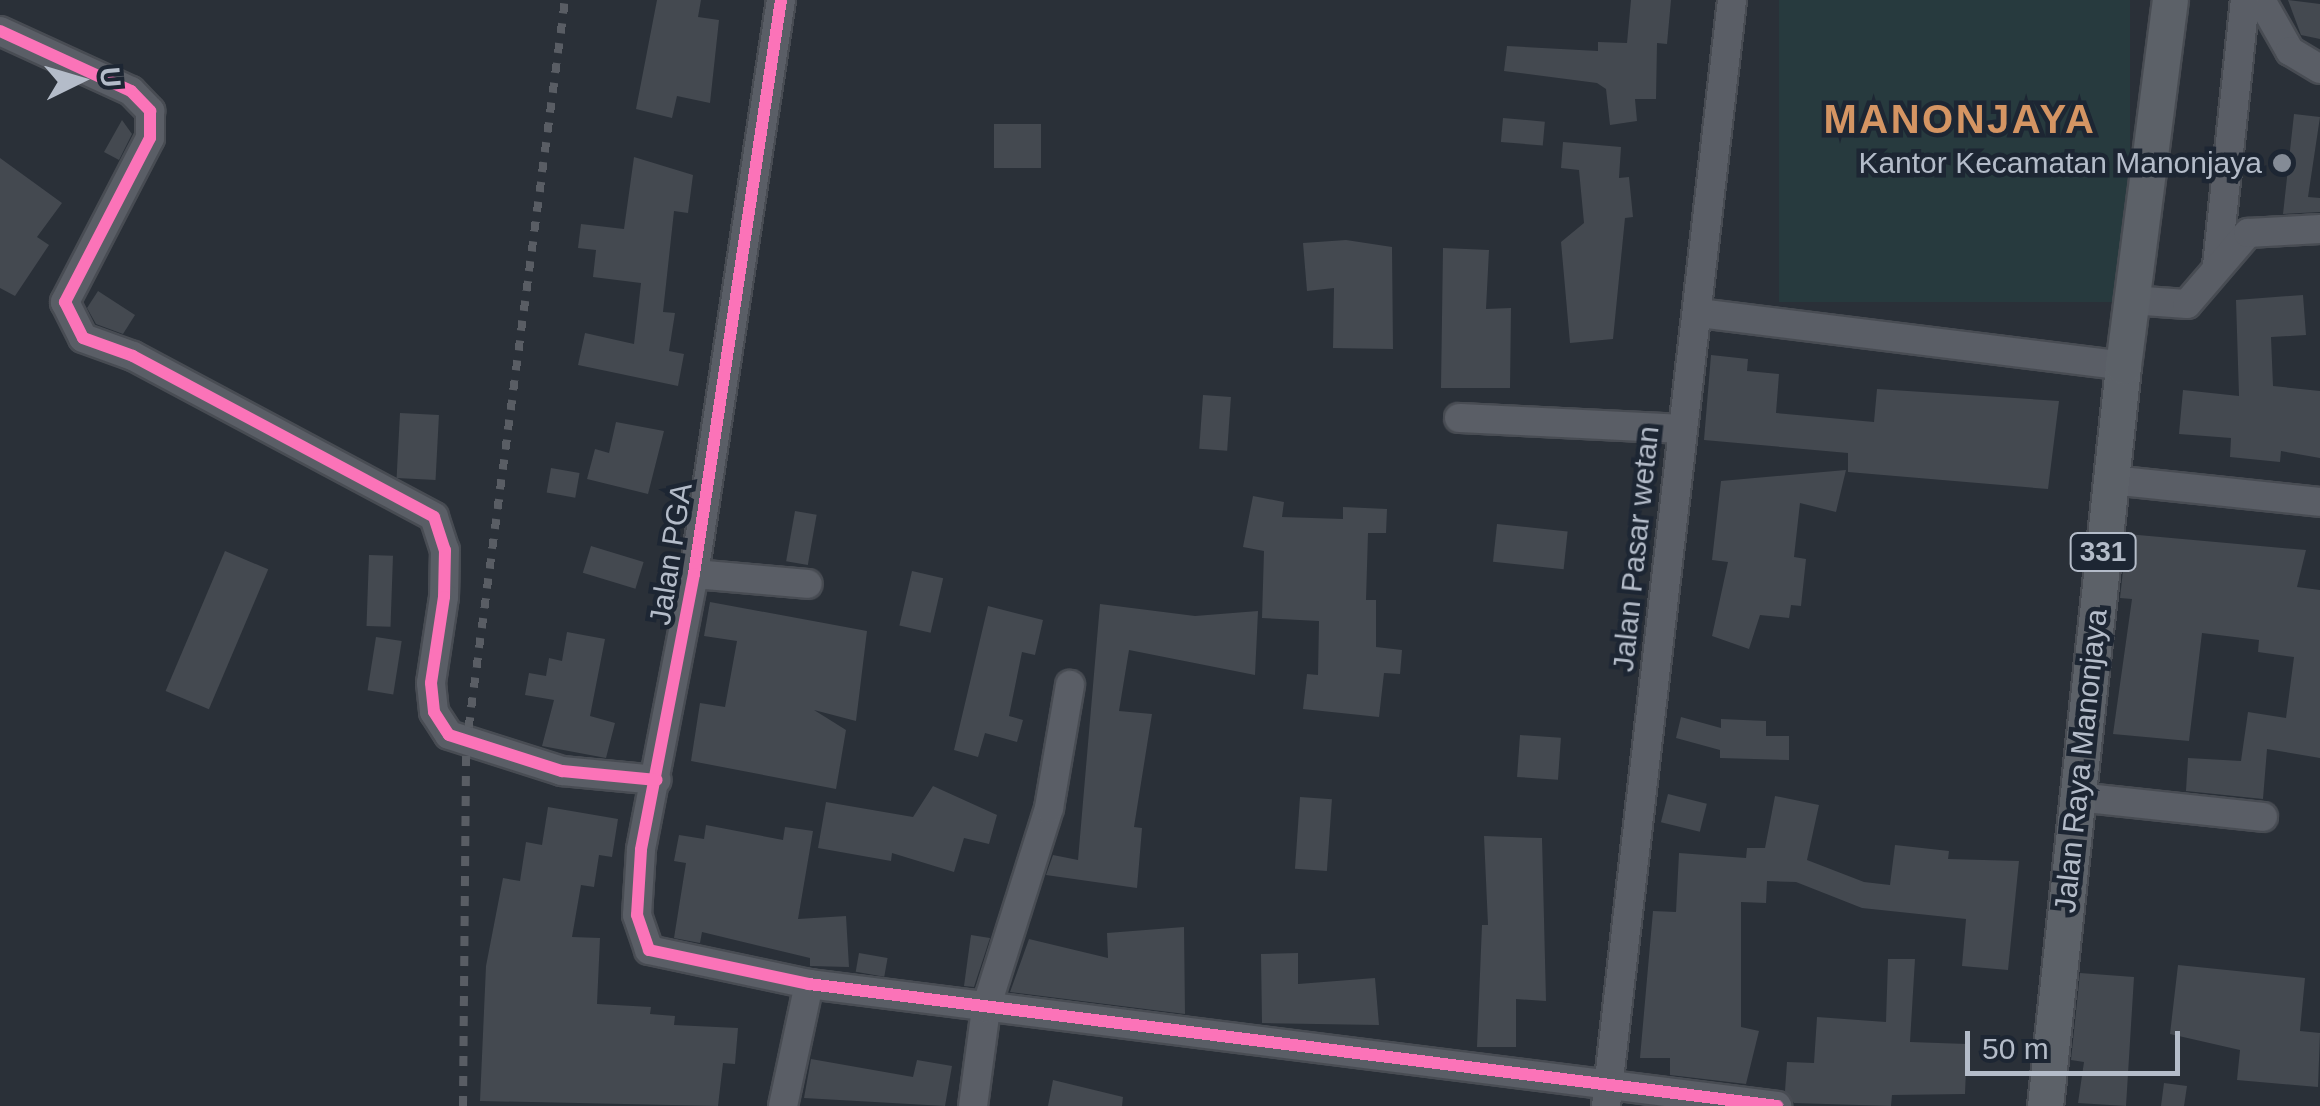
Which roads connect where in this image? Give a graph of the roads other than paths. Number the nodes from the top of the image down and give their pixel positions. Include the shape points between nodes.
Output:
1 (781, 0) edge
2 (1732, 0) edge
3 (2170, 0) edge
4 (2245, 0) edge
5 (2262, 0) edge
6 (0, 32) edge
7 (2320, 69) edge
8 (2320, 229) edge
9 (2217, 266) junction
10 (2130, 300) junction
11 (1700, 313) junction
12 (2122, 366) junction
13 (1459, 418) dead end
14 (1680, 429) junction
15 (2110, 480) junction
16 (2320, 502) edge
17 (694, 574) junction
18 (808, 584) dead end
19 (1070, 685) dead end
20 (656, 780) junction
21 (2076, 797) junction
22 (2264, 817) dead end
23 (809, 984) junction
24 (986, 1008) junction
25 (1607, 1094) edge
26 (782, 1106) edge
27 (973, 1106) edge
28 (1778, 1106) edge
29 (2044, 1106) edge

1 - 17 street, Jalan PGA
2 - 11 street, Jalan Pasar wetan
3 - 10 main road, Jalan Raya Manonjaya / 331
4 - 9 street
5 - 7 street via 2290,51
6 - 20 street via 130,91 150,111 150,138 65,302 83,338 133,356 434,517 445,550 434,712 450,735 562,771
8 - 9 street via 2248,233
9 - 10 street via 2187,304
10 - 12 main road, Jalan Raya Manonjaya / 331
11 - 12 street
11 - 14 street, Jalan Pasar wetan
12 - 15 main road, Jalan Raya Manonjaya / 331
13 - 14 street
14 - 25 street, Jalan Pasar wetan
15 - 16 street
15 - 21 main road, Jalan Raya Manonjaya / 331
17 - 18 street
17 - 20 street, Jalan PGA
19 - 24 street via 1049,808
20 - 23 street, Jalan PGA via 637,914 650,950
21 - 22 street
21 - 29 main road, Jalan Raya Manonjaya / 331
23 - 24 street
23 - 26 street
24 - 25 street
24 - 27 street
25 - 28 street

